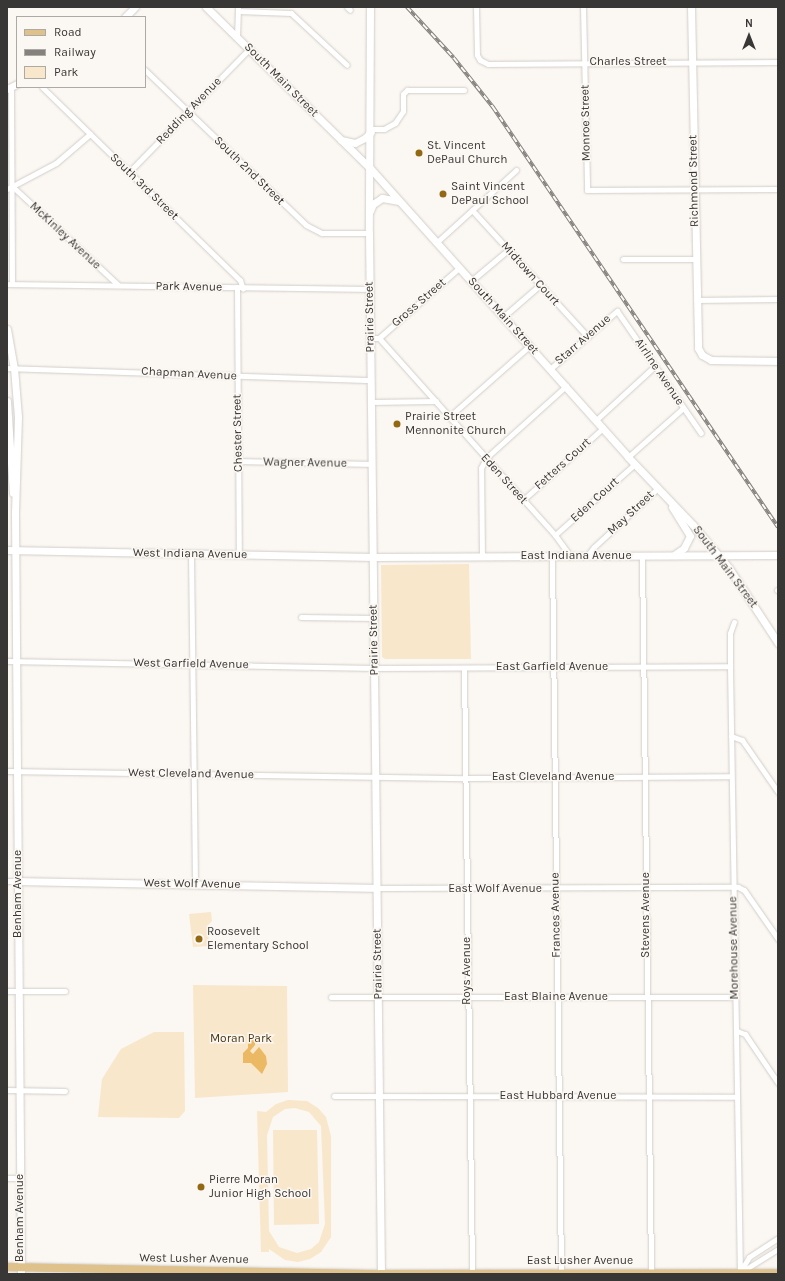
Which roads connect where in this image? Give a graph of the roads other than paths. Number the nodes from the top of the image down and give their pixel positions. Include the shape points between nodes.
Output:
1 (135, 7) edge
2 (206, 7) edge
3 (370, 7) edge
4 (476, 7) edge
5 (583, 7) edge
6 (691, 7) edge
7 (238, 9) edge
8 (126, 16) edge
9 (237, 37) junction
10 (249, 49) junction
11 (691, 62) junction
12 (778, 62) edge
13 (584, 63) junction
14 (347, 65) dead end
15 (146, 71) edge
16 (12, 87) edge
17 (43, 88) edge
18 (464, 90) dead end
19 (188, 112) junction
20 (371, 130) junction
21 (90, 134) junction
22 (341, 139) junction
23 (370, 168) junction
24 (516, 170) dead end
25 (129, 172) junction
26 (10, 188) edge
27 (695, 190) junction
28 (778, 190) edge
29 (400, 202) junction
30 (472, 210) junction
31 (370, 213) junction
32 (369, 233) junction
33 (437, 242) junction
34 (508, 250) junction
35 (623, 259) dead end
36 (695, 259) junction
37 (460, 268) junction
38 (471, 281) junction
39 (10, 284) edge
40 (118, 285) junction
41 (540, 285) junction
42 (237, 287) junction
43 (243, 289) junction
44 (370, 289) junction
45 (778, 299) edge
46 (696, 300) junction
47 (617, 311) joint
48 (503, 317) junction
49 (7, 329) edge
50 (588, 337) junction
51 (370, 338) junction
52 (379, 338) junction
53 (529, 346) junction
54 (778, 361) edge
55 (655, 366) junction
56 (10, 368) edge
57 (550, 369) junction
58 (237, 375) junction
59 (371, 380) junction
60 (566, 386) junction
61 (7, 401) edge
62 (436, 401) junction
63 (371, 402) junction
64 (683, 408) junction
65 (450, 416) junction
66 (596, 420) junction
67 (603, 428) junction
68 (701, 433) dead end
69 (628, 457) junction
70 (8, 458) edge
71 (18, 458) junction
72 (486, 458) junction
73 (239, 461) junction
74 (372, 464) junction
75 (635, 464) junction
76 (658, 488) junction
77 (523, 500) junction
78 (672, 503) junction
79 (15, 514) junction
80 (555, 536) junction
81 (7, 550) edge
82 (16, 550) junction
83 (191, 554) junction
84 (239, 555) junction
85 (674, 555) junction
86 (718, 555) junction
87 (778, 555) edge
88 (552, 556) junction
89 (570, 556) junction
90 (587, 556) junction
91 (642, 556) junction
92 (374, 557) junction
93 (482, 557) junction
94 (301, 617) dead end
95 (374, 618) junction
96 (734, 622) dead end
97 (778, 643) edge
98 (7, 661) edge
99 (16, 661) junction
100 (192, 665) junction
101 (730, 666) junction
102 (553, 667) junction
103 (643, 667) junction
104 (374, 668) junction
105 (464, 668) junction
106 (731, 736) junction
107 (7, 771) edge
108 (18, 771) junction
109 (193, 774) junction
110 (731, 776) junction
111 (375, 777) junction
112 (554, 777) junction
113 (645, 777) junction
114 (466, 778) junction
115 (778, 792) edge
116 (7, 881) edge
117 (18, 882) junction
118 (194, 885) junction
119 (645, 887) junction
120 (733, 887) junction
121 (377, 888) junction
122 (466, 889) junction
123 (556, 889) junction
124 (778, 939) edge
125 (7, 991) edge
126 (18, 991) junction
127 (65, 992) dead end
128 (332, 997) dead end
129 (467, 997) junction
130 (557, 997) junction
131 (646, 997) junction
132 (734, 997) junction
133 (378, 998) junction
134 (736, 1031) junction
135 (778, 1083) edge
136 (7, 1090) edge
137 (19, 1090) junction
138 (66, 1090) dead end
139 (334, 1096) dead end
140 (468, 1096) junction
141 (558, 1096) junction
142 (647, 1096) junction
143 (379, 1097) junction
144 (737, 1097) junction
145 (7, 1178) edge
146 (20, 1178) junction
147 (778, 1238) edge
148 (778, 1249) edge
149 (7, 1267) edge
150 (21, 1271) edge
151 (97, 1272) edge
152 (168, 1272) edge
153 (193, 1272) edge
154 (291, 1273) edge
155 (740, 1273) edge
156 (778, 1273) edge
157 (381, 1274) edge
158 (472, 1274) edge
159 (561, 1274) edge
160 (650, 1274) edge

1 - 8 main road
2 - 9 main road, South Main Street
3 - 20 main road, Prairie Street
4 - 13 street, Charles Street via 476,50 480,60 488,64
5 - 13 street, Monroe Street
6 - 11 main road, Richmond Street
7 - 9 street
7 - 14 street via 291,13
9 - 10 main road, South Main Street
10 - 19 street, Redding Avenue
10 - 22 main road, South Main Street
11 - 12 street, Charles Street
11 - 13 street, Charles Street
11 - 27 main road, Richmond Street
13 - 27 street, Monroe Street via 587,190
15 - 19 street, South 2nd Street
16 - 26 street
17 - 21 street, South 3rd Street
18 - 20 street via 406,90 403,112 396,123 384,129
19 - 25 street, Redding Avenue
19 - 32 street, South 2nd Street via 306,225 322,233
20 - 22 main road via 365,138 355,143
20 - 23 main road, Prairie Street
21 - 25 street, South 3rd Street
21 - 26 street via 56,163
22 - 23 main road, South Main Street
23 - 29 main road, South Main Street
23 - 31 main road, Prairie Street
24 - 30 street
25 - 43 street, South 3rd Street via 240,280
26 - 39 street
26 - 40 street, McKinley Avenue
27 - 28 street
27 - 36 main road, Richmond Street
29 - 31 main road via 382,198 374,204
29 - 33 main road, South Main Street
30 - 33 street
30 - 34 street, Midtown Court
31 - 32 main road, Prairie Street
32 - 44 main road, Prairie Street
33 - 37 main road, South Main Street
34 - 38 street
34 - 41 street, Midtown Court
35 - 36 street
36 - 46 main road, Richmond Street
37 - 38 main road, South Main Street
37 - 52 street, Gross Street
38 - 48 main road, South Main Street
39 - 40 street, Park Avenue
40 - 42 street, Park Avenue
41 - 48 street
41 - 50 street, Midtown Court
42 - 43 street, Park Avenue
42 - 58 street, Chester Street
43 - 44 street, Park Avenue
44 - 51 main road, Prairie Street
45 - 46 street
46 - 54 main road, Richmond Street via 697,340 702,355 715,361
47 - 50 street, Starr Avenue
47 - 55 street, Airline Avenue
48 - 53 main road, South Main Street
49 - 56 main road, Benham Avenue
50 - 57 street, Starr Avenue
51 - 52 street
51 - 59 main road, Prairie Street
52 - 62 street, Eden Street
53 - 57 main road, South Main Street
53 - 65 street
55 - 64 street, Airline Avenue
55 - 66 street
56 - 58 street, Chapman Avenue
56 - 71 main road, Benham Avenue
57 - 60 main road, South Main Street
58 - 59 street, Chapman Avenue
58 - 73 street, Chester Street
59 - 63 main road, Prairie Street
60 - 66 main road, South Main Street
60 - 72 street
61 - 70 main road, Benham Avenue
62 - 63 street
62 - 65 street, Eden Street
63 - 74 main road, Prairie Street
64 - 68 street, Airline Avenue
64 - 69 street
65 - 72 street, Eden Street
66 - 67 main road, South Main Street
67 - 69 main road, South Main Street
67 - 77 street, Fetters Court
69 - 75 main road, South Main Street
70 - 71 street
70 - 79 main road, Benham Avenue
71 - 79 main road, Benham Avenue
72 - 77 street, Eden Street
72 - 93 street via 481,468
73 - 74 street, Wagner Avenue
73 - 84 street, Chester Street
74 - 92 main road, Prairie Street
75 - 76 main road, South Main Street
75 - 80 street, Eden Court
76 - 78 main road, South Main Street
76 - 90 street, May Street
77 - 80 street, Eden Street
78 - 85 main road via 673,510 690,536 684,548
78 - 86 main road, South Main Street
79 - 82 main road, Benham Avenue
80 - 89 street, Eden Street
81 - 82 main road, West Indiana Avenue
82 - 83 main road, West Indiana Avenue
82 - 99 main road, Benham Avenue
83 - 84 main road, West Indiana Avenue
83 - 100 street
84 - 92 main road, West Indiana Avenue
85 - 86 main road, East Indiana Avenue
85 - 91 main road, East Indiana Avenue
86 - 87 main road, East Indiana Avenue
86 - 97 main road, South Main Street
88 - 89 main road, East Indiana Avenue
88 - 93 main road, East Indiana Avenue
88 - 102 street, Frances Avenue
89 - 90 main road, East Indiana Avenue
90 - 91 main road, East Indiana Avenue
91 - 103 street, Stevens Avenue
92 - 93 main road, East Indiana Avenue
92 - 95 main road, Prairie Street
94 - 95 street
95 - 104 main road, Prairie Street
96 - 101 street, Morehouse Avenue via 730,633
98 - 99 street, West Garfield Avenue
99 - 100 street, West Garfield Avenue
99 - 108 main road, Benham Avenue
100 - 104 street, West Garfield Avenue
100 - 109 street
101 - 103 street, East Garfield Avenue
101 - 106 street, Morehouse Avenue
102 - 103 street, East Garfield Avenue
102 - 105 street, East Garfield Avenue
102 - 112 street, Frances Avenue
103 - 113 street, Stevens Avenue
104 - 105 street, East Garfield Avenue
104 - 111 main road, Prairie Street
105 - 114 street, Roys Avenue
106 - 110 street, Morehouse Avenue
106 - 115 street via 742,740
107 - 108 street, West Cleveland Avenue
108 - 109 street, West Cleveland Avenue
108 - 117 main road, Benham Avenue
109 - 111 street, West Cleveland Avenue
109 - 118 street
110 - 113 street, East Cleveland Avenue
110 - 120 street, Morehouse Avenue
111 - 114 street, East Cleveland Avenue
111 - 121 main road, Prairie Street
112 - 113 street, East Cleveland Avenue
112 - 114 street, East Cleveland Avenue
112 - 123 street, Frances Avenue
113 - 119 street, Stevens Avenue
114 - 122 street, Roys Avenue
116 - 117 street, West Wolf Avenue
117 - 118 main road, West Wolf Avenue
117 - 126 main road, Benham Avenue
118 - 121 main road, West Wolf Avenue
119 - 120 street, East Wolf Avenue
119 - 123 street, East Wolf Avenue
119 - 131 street, Stevens Avenue
120 - 124 street via 744,890
120 - 132 street, Morehouse Avenue
121 - 122 street, East Wolf Avenue
121 - 133 main road, Prairie Street
122 - 123 street, East Wolf Avenue
122 - 129 street, Roys Avenue
123 - 130 street, Frances Avenue
125 - 126 street
126 - 127 street
126 - 137 main road, Benham Avenue
128 - 133 street, East Blaine Avenue
129 - 130 street, East Blaine Avenue
129 - 133 street, East Blaine Avenue
129 - 140 street, Roys Avenue
130 - 131 street, East Blaine Avenue
130 - 141 street, Frances Avenue
131 - 132 street, East Blaine Avenue
131 - 142 street, Stevens Avenue
132 - 134 street, Morehouse Avenue
133 - 143 main road, Prairie Street
134 - 135 street via 745,1034
134 - 144 street, Morehouse Avenue
136 - 137 street
137 - 138 street
137 - 146 main road, Benham Avenue
139 - 143 street, East Hubbard Avenue
140 - 141 street, East Hubbard Avenue
140 - 143 street, East Hubbard Avenue
140 - 158 street, Roys Avenue
141 - 142 street, East Hubbard Avenue
141 - 159 street, Frances Avenue
142 - 144 street, East Hubbard Avenue
142 - 160 street, Stevens Avenue
143 - 157 main road, Prairie Street
144 - 155 street, Morehouse Avenue
145 - 146 street
146 - 150 main road, Benham Avenue
147 - 155 street via 749,1258
148 - 155 street
149 - 150 main road, West Lusher Avenue
150 - 151 main road, West Lusher Avenue
151 - 152 main road, West Lusher Avenue
152 - 153 main road, West Lusher Avenue
153 - 154 main road, West Lusher Avenue
154 - 157 main road, West Lusher Avenue
155 - 156 main road, East Lusher Avenue
155 - 160 main road, East Lusher Avenue
157 - 158 main road, East Lusher Avenue
158 - 159 main road, East Lusher Avenue
159 - 160 main road, East Lusher Avenue

